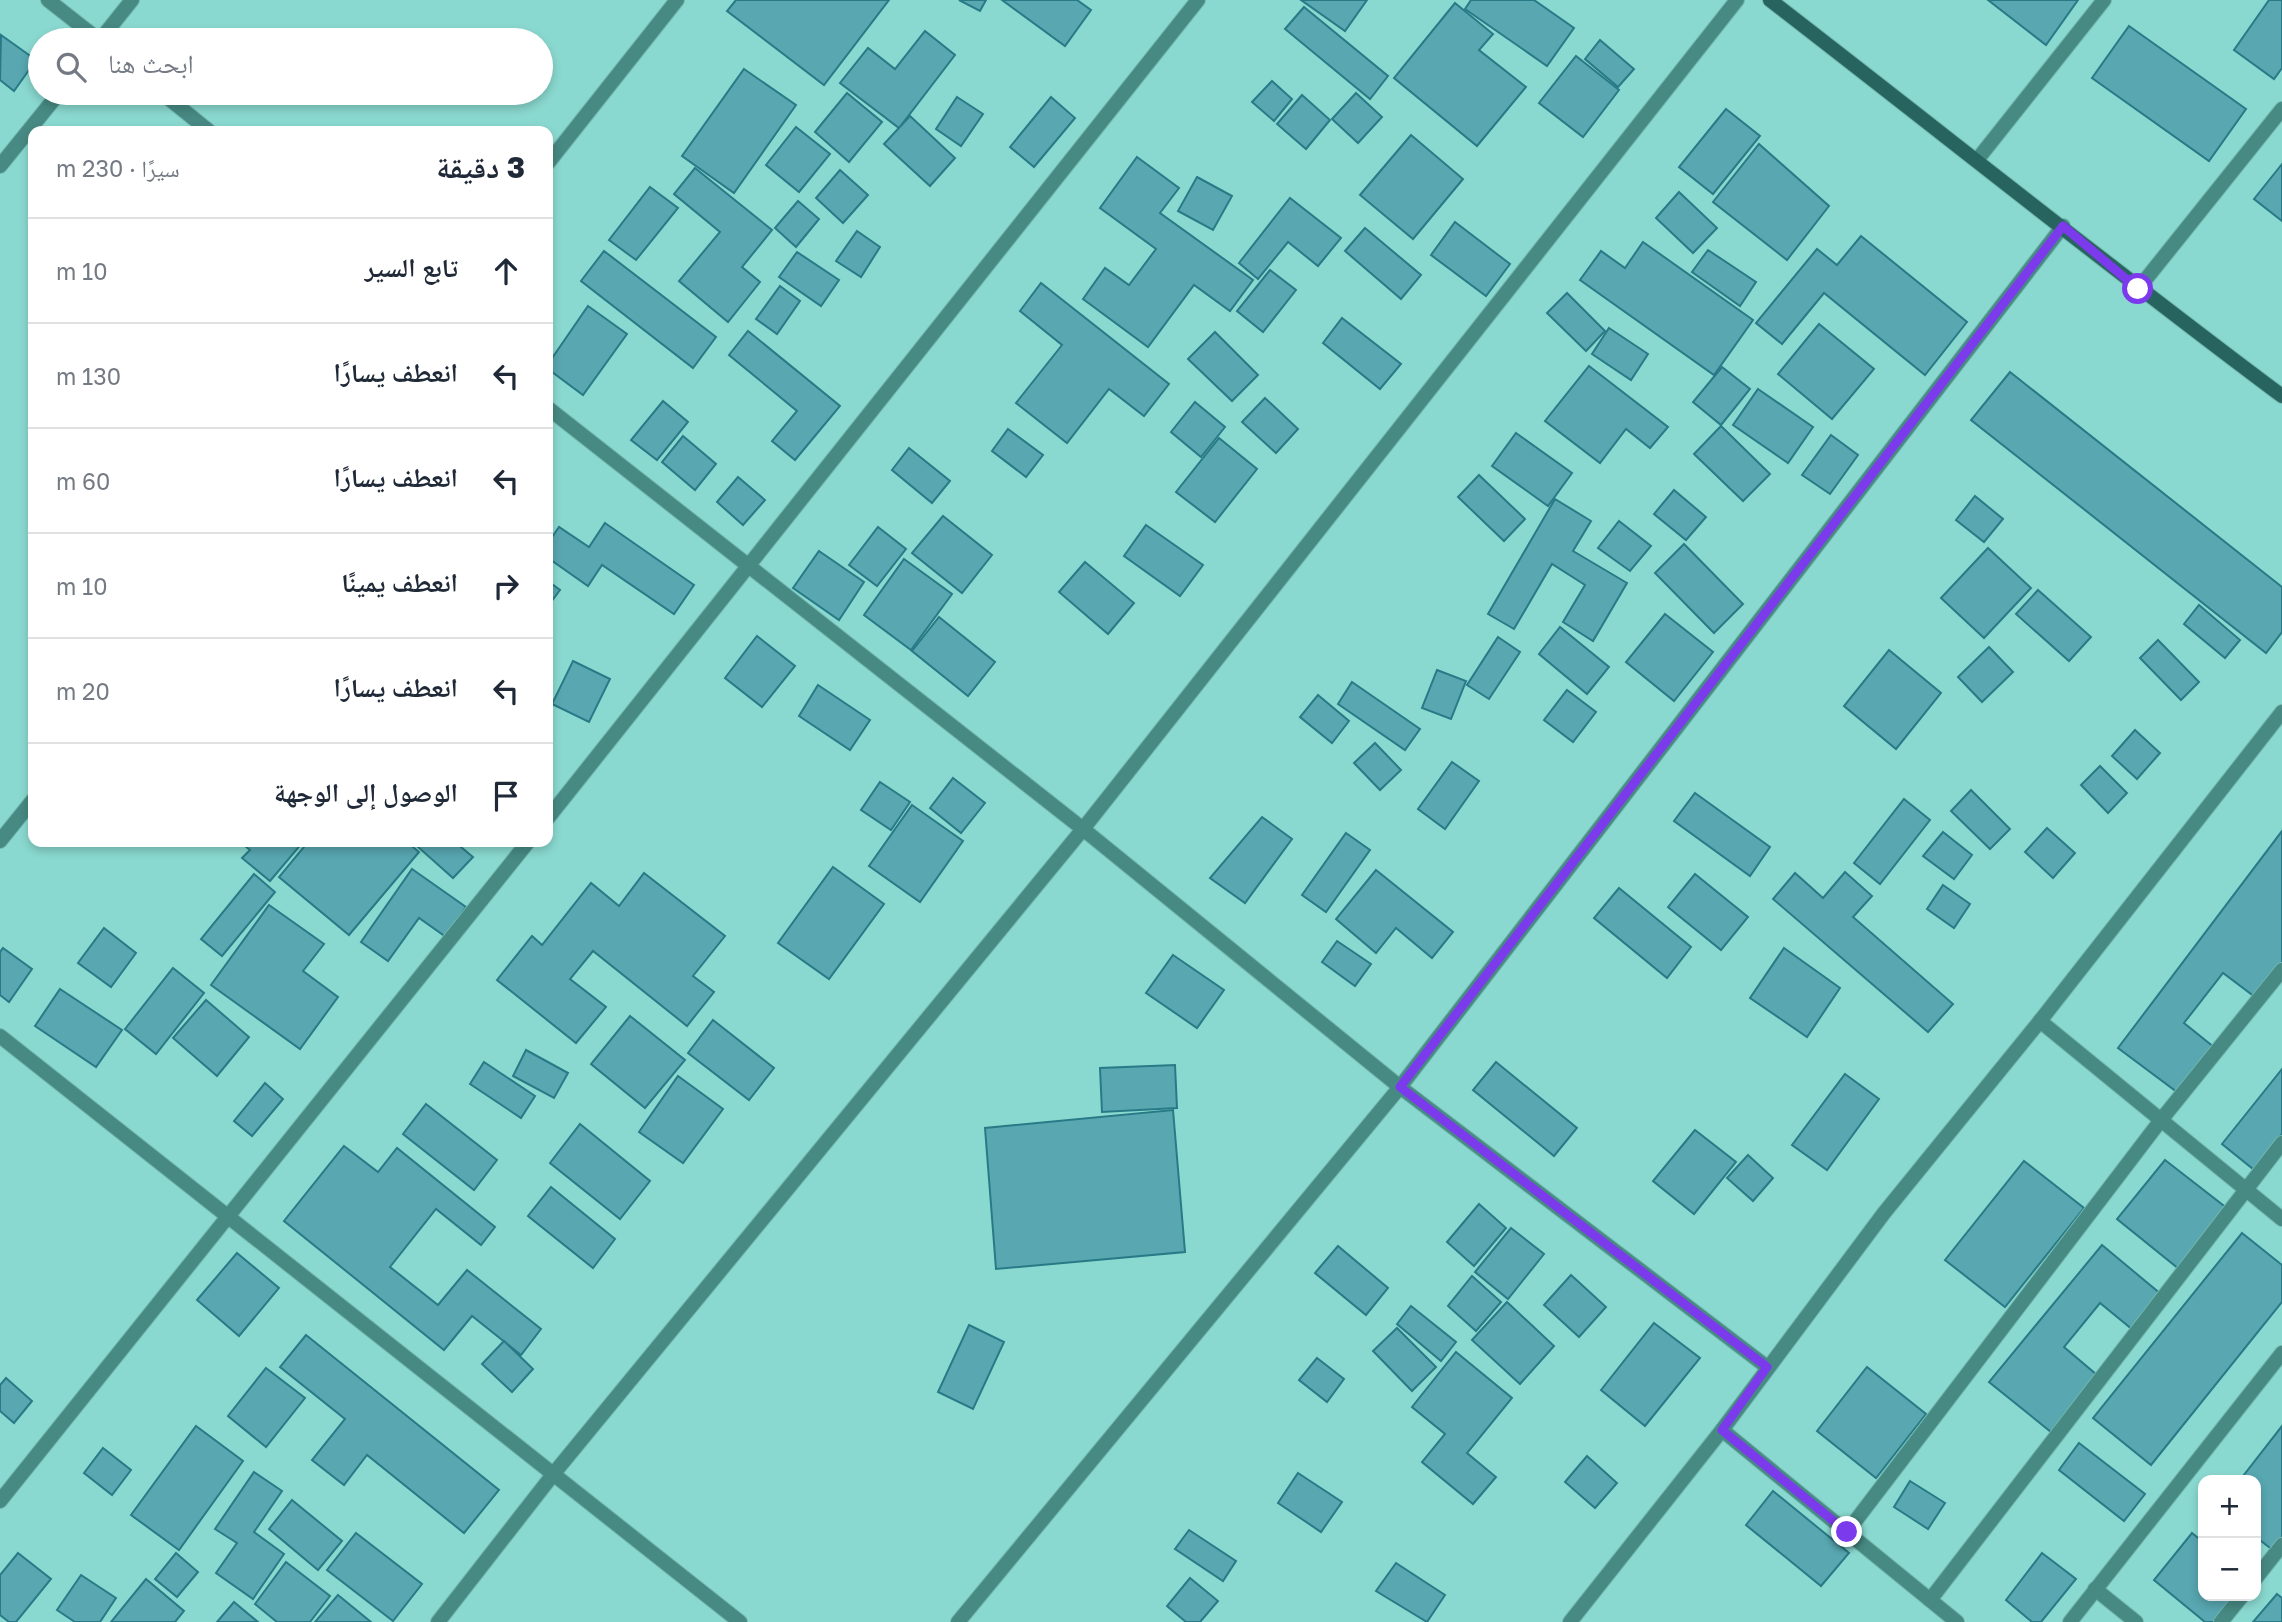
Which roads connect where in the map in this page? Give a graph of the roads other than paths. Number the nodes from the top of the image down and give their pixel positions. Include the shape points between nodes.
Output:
1 (48, 0) edge
2 (132, 0) edge
3 (677, 0) edge
4 (1198, 0) edge
5 (1737, 0) edge
6 (1770, 0) edge
7 (2104, 0) edge
8 (84, 28) edge
9 (109, 28) edge
10 (49, 105) edge
11 (177, 105) edge
12 (2282, 109) edge
13 (32, 126) edge
14 (202, 126) edge
15 (28, 131) edge
16 (553, 157) edge
17 (1977, 160) junction
18 (0, 166) edge
19 (2063, 226) junction
20 (2138, 289) junction
21 (2282, 396) edge
22 (553, 412) edge
23 (749, 568) junction
24 (2282, 712) edge
25 (28, 806) edge
26 (553, 812) edge
27 (1083, 829) junction
28 (0, 841) edge
29 (524, 847) edge
30 (2282, 970) edge
31 (2040, 1021) junction
32 (0, 1036) edge
33 (1400, 1087) junction
34 (2161, 1120) junction
35 (2282, 1143) edge
36 (2245, 1189) junction
37 (227, 1216) junction
38 (2282, 1219) edge
39 (2282, 1353) edge
40 (1767, 1367) junction
41 (1722, 1430) junction
42 (555, 1472) junction
43 (0, 1501) edge
44 (1847, 1532) junction
45 (2282, 1545) edge
46 (2261, 1572) edge
47 (2095, 1589) junction
48 (1930, 1600) junction
49 (2238, 1601) edge
50 (438, 1622) edge
51 (740, 1622) edge
52 (958, 1622) edge
53 (1570, 1622) edge
54 (1957, 1622) edge
55 (2070, 1622) edge
56 (2136, 1622) edge
57 (2221, 1622) edge

1 - 8 street
2 - 9 street
3 - 16 street
4 - 23 street
5 - 27 street
6 - 17 street
7 - 17 street
10 - 13 street
11 - 14 street
12 - 20 street
15 - 18 street
17 - 19 street
19 - 20 street
19 - 33 street
20 - 21 street
22 - 23 street
23 - 26 street
23 - 27 street
24 - 31 street
25 - 28 street
27 - 33 street
27 - 42 street
29 - 37 street
30 - 34 street
31 - 34 street
31 - 40 street via 1884,1213
32 - 37 street
33 - 40 street
33 - 52 street
34 - 36 street
34 - 44 street
35 - 36 street
36 - 38 street
36 - 48 street
37 - 42 street
37 - 43 street
39 - 47 street
40 - 41 street
41 - 44 street
41 - 53 street
42 - 50 street
42 - 51 street
44 - 48 street
45 - 46 street
47 - 55 street
47 - 56 street
48 - 54 street
49 - 57 street

